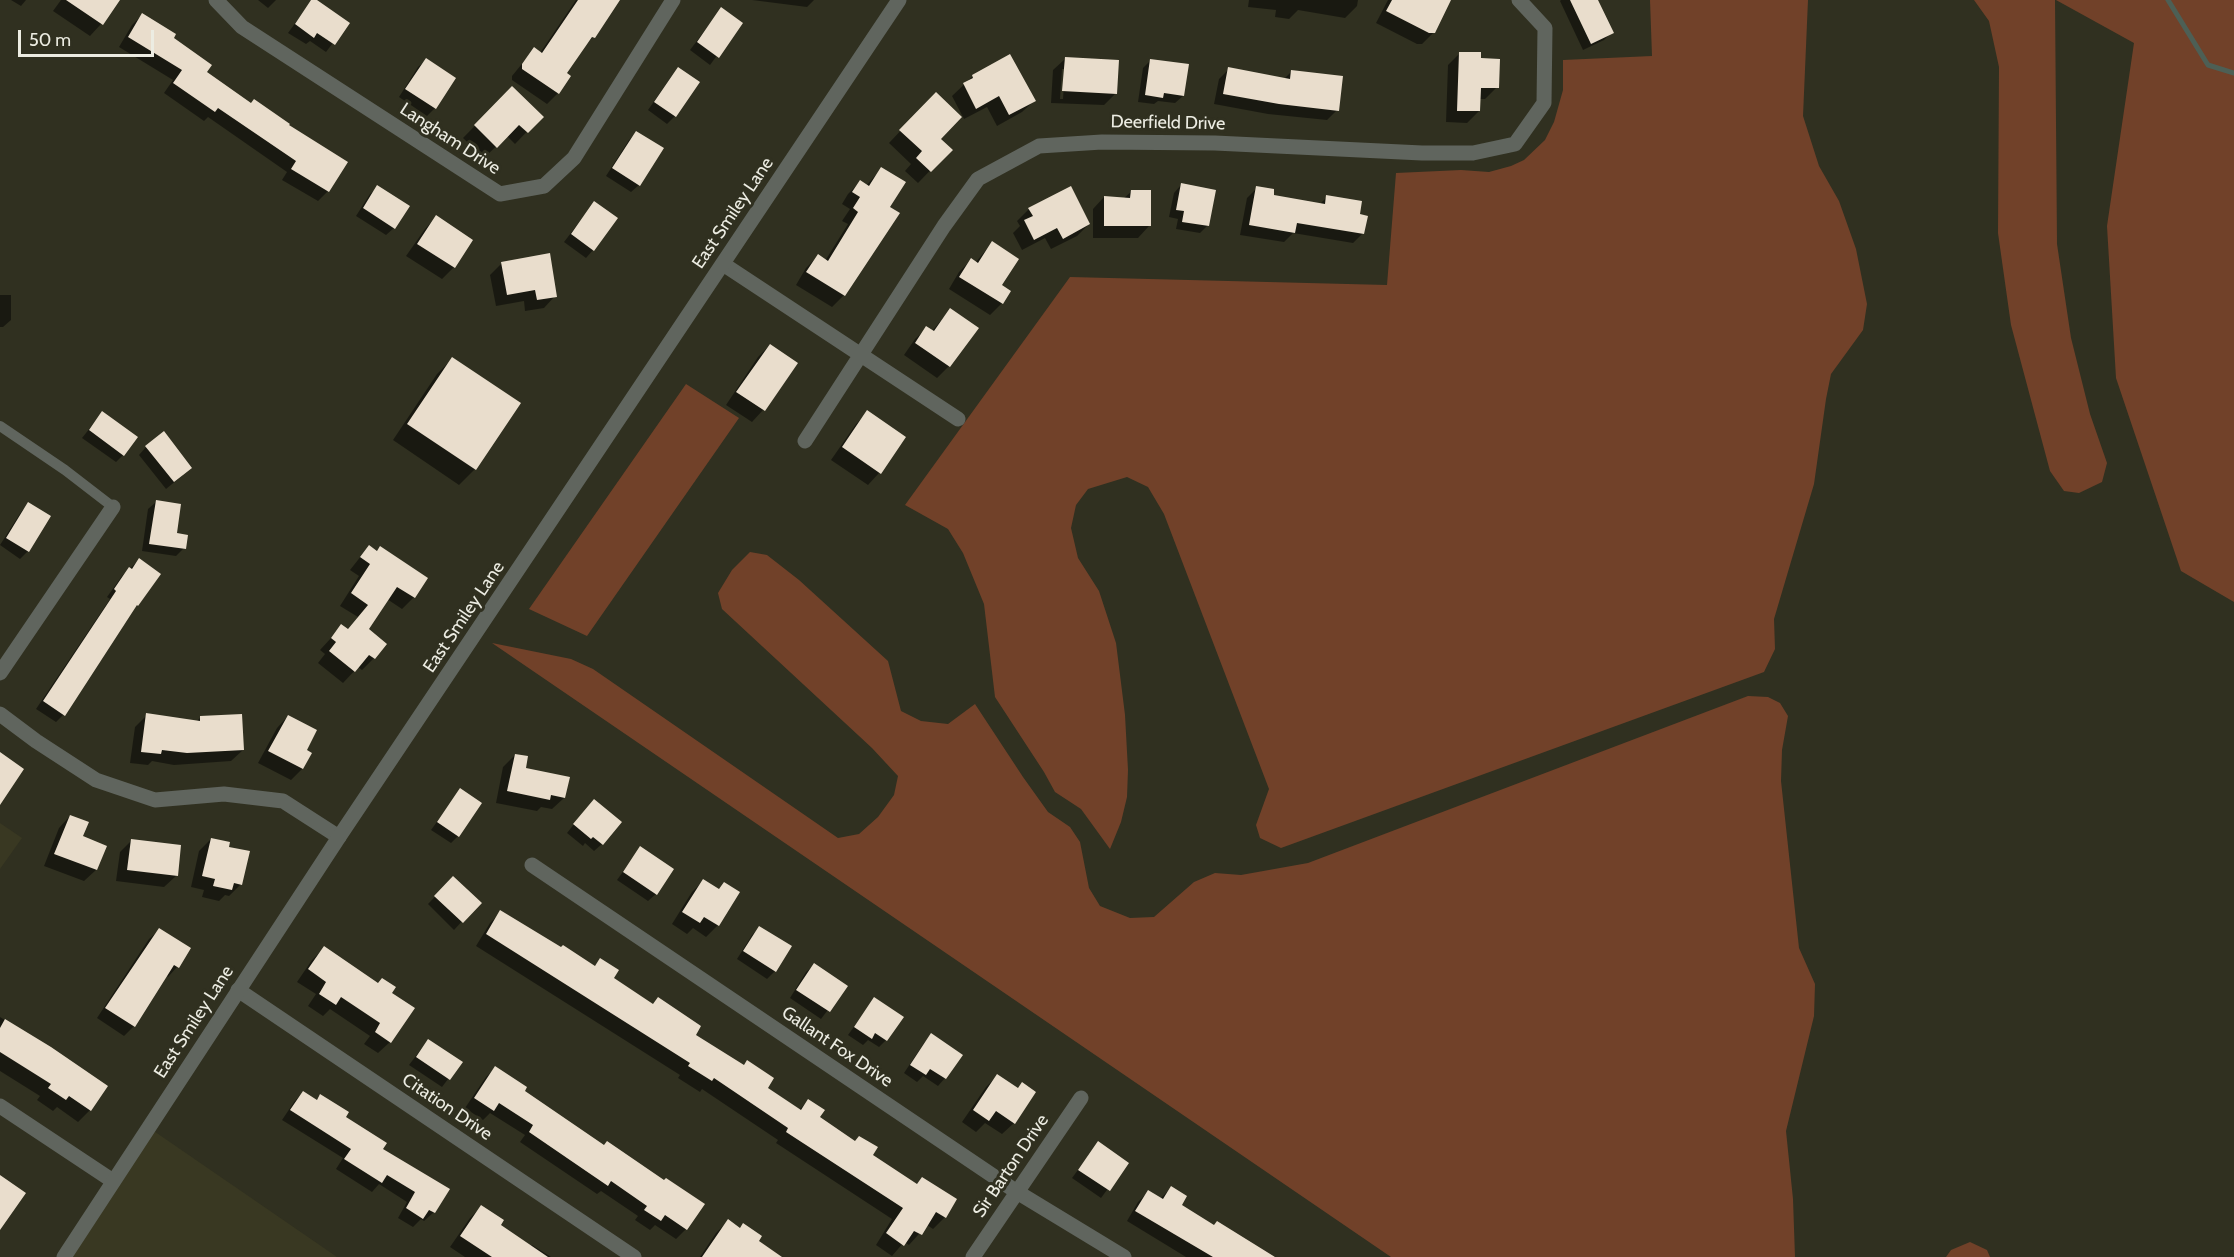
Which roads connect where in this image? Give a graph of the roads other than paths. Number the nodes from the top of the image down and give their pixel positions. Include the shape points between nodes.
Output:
1 (216, 0) edge
2 (673, 0) edge
3 (898, 0) edge
4 (1519, 0) edge
5 (723, 264) junction
6 (862, 354) junction
7 (958, 419) dead end
8 (0, 426) edge
9 (805, 441) dead end
10 (113, 507) joint
11 (0, 673) edge
12 (0, 714) edge
13 (339, 837) junction
14 (532, 865) dead end
15 (238, 990) junction
16 (1081, 1098) dead end
17 (0, 1106) edge
18 (113, 1181) junction
19 (1017, 1192) junction
20 (64, 1257) edge
21 (634, 1257) edge
22 (972, 1257) edge
23 (1124, 1257) edge

1 - 2 street, Langham Drive via 242,27 500,194 544,186 574,158
3 - 5 street, East Smiley Lane
4 - 6 street, Deerfield Drive via 1545,28 1544,103 1515,144 1473,153 1215,143 1039,146 978,179
5 - 6 street
5 - 13 street, East Smiley Lane
6 - 7 street
6 - 9 street, Deerfield Drive
8 - 10 lane
10 - 11 street
12 - 13 street via 96,780 155,800 224,794 283,801
13 - 15 street, East Smiley Lane
14 - 19 street, Gallant Fox Drive
15 - 18 street, East Smiley Lane
15 - 21 street, Citation Drive
16 - 19 street, Sir Barton Drive
17 - 18 street
18 - 20 street, East Smiley Lane
19 - 22 street, Sir Barton Drive
19 - 23 street, Gallant Fox Drive

